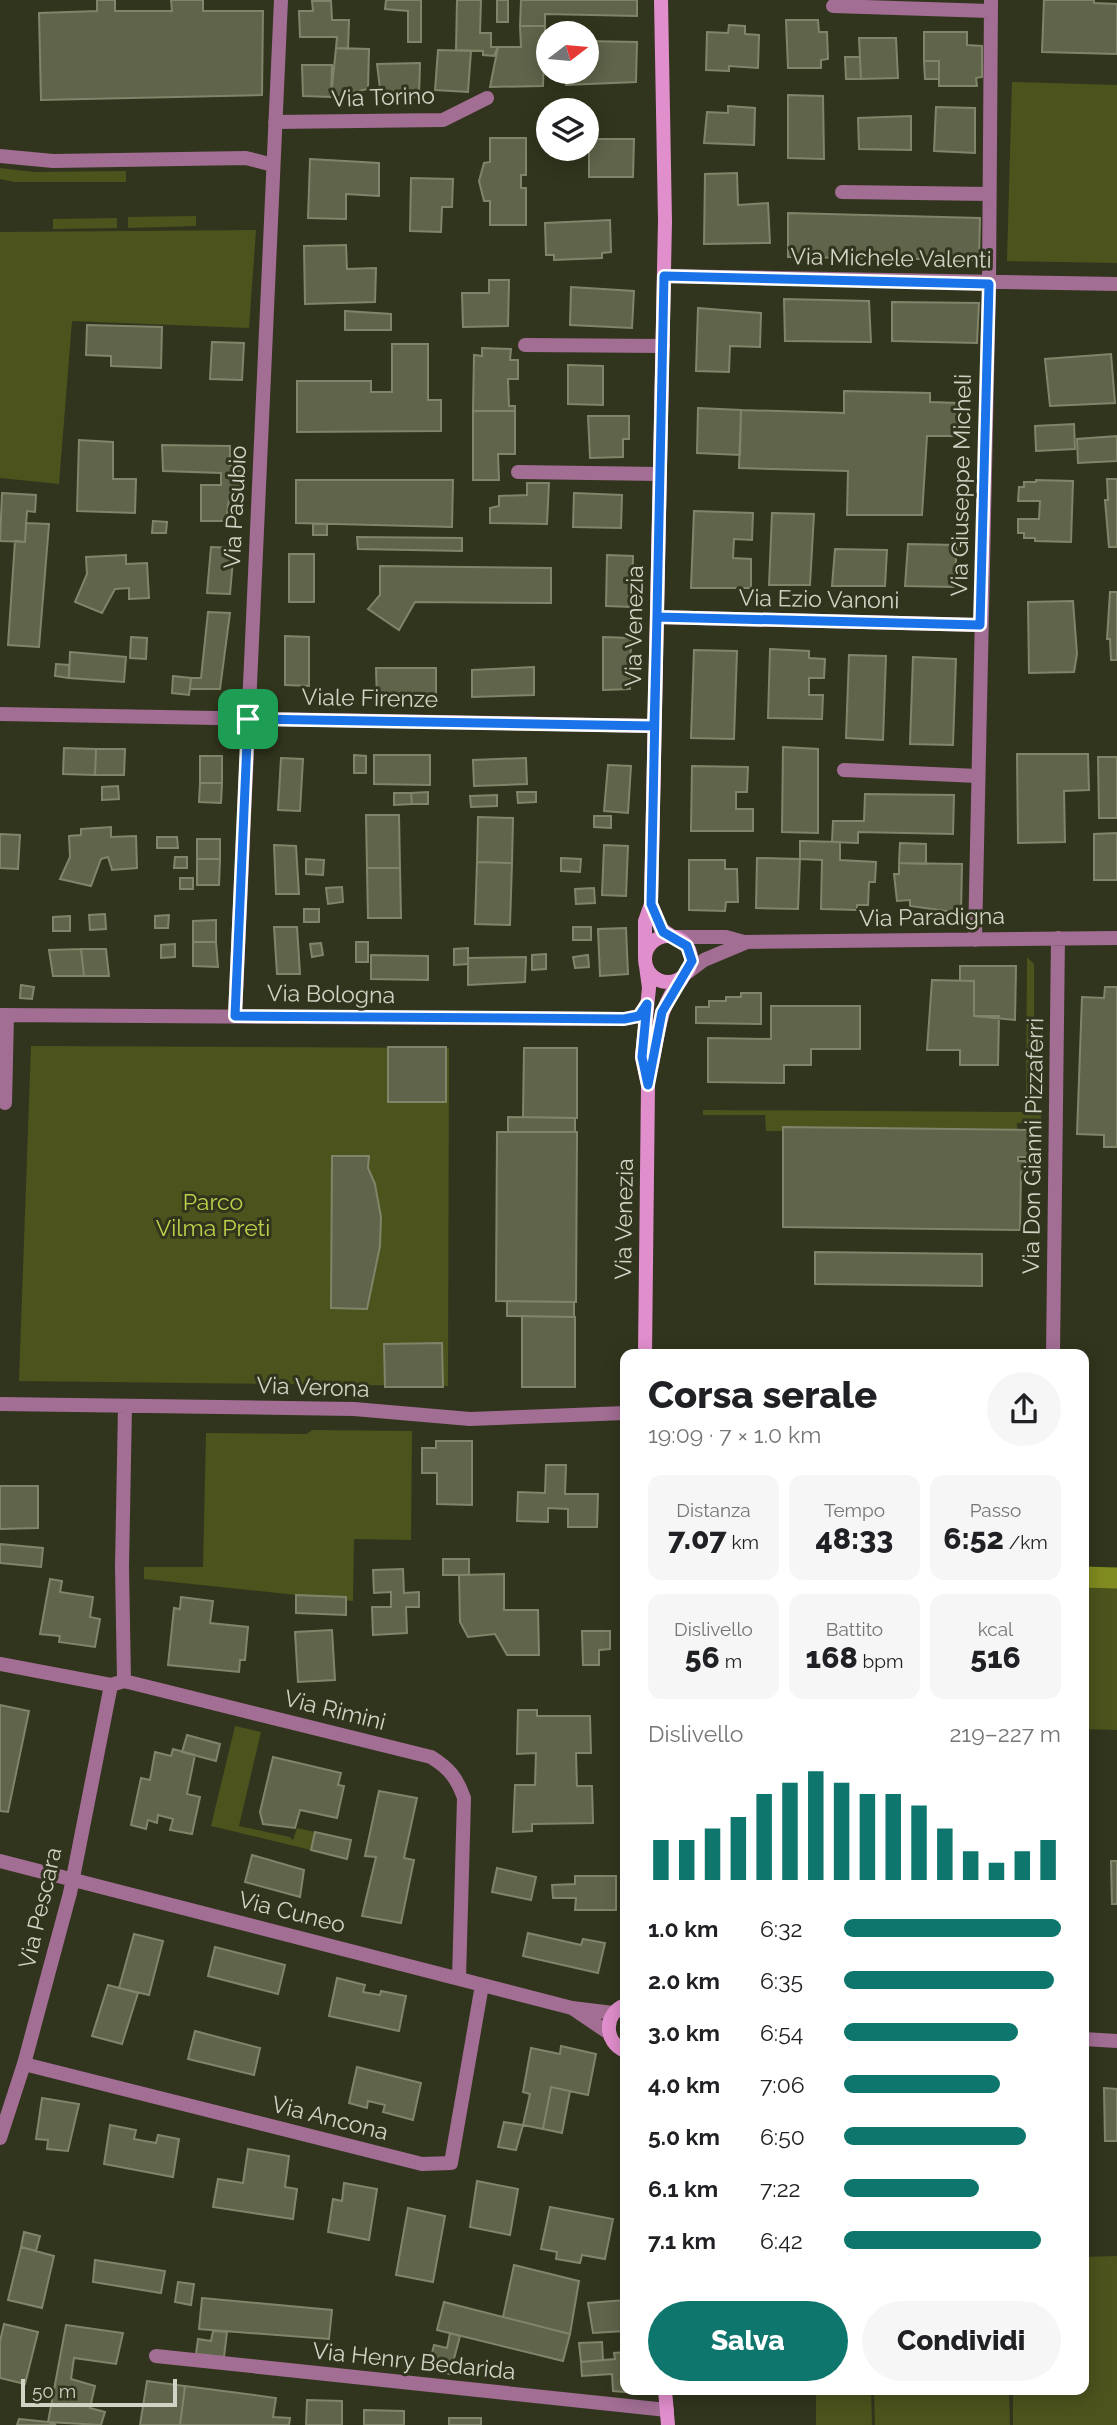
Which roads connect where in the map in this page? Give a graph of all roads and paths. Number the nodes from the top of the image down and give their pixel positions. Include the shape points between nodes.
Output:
1 (281, 0) edge
2 (661, 0) edge
3 (833, 6) dead end
4 (990, 6) edge
5 (487, 98) dead end
6 (275, 122) junction
7 (0, 156) edge
8 (273, 165) junction
9 (842, 192) dead end
10 (989, 194) junction
11 (664, 276) junction
12 (989, 284) junction
13 (1117, 284) edge
14 (525, 345) dead end
15 (663, 346) junction
16 (518, 472) dead end
17 (660, 474) junction
18 (657, 617) junction
19 (980, 625) junction
20 (0, 714) edge
21 (248, 719) junction
22 (654, 726) junction
23 (844, 770) dead end
24 (978, 776) junction
25 (651, 904) junction
26 (674, 937) junction
27 (1117, 938) edge
28 (1058, 939) junction
29 (975, 940) junction
30 (747, 942) junction
31 (646, 961) junction
32 (686, 974) junction
33 (647, 1004) junction
34 (4, 1015) edge
35 (235, 1016) junction
36 (648, 1085) junction
37 (5, 1103) dead end
38 (645, 1349) edge
39 (1053, 1349) edge
40 (0, 1404) edge
41 (125, 1406) junction
42 (620, 1413) edge
43 (0, 1664) edge
44 (118, 1683) junction
45 (0, 1861) edge
46 (72, 1879) junction
47 (459, 1978) junction
48 (482, 1985) junction
49 (620, 2005) edge
50 (620, 2007) edge
51 (572, 2008) junction
52 (609, 2033) junction
53 (1089, 2039) edge
54 (1117, 2040) edge
55 (620, 2048) edge
56 (24, 2064) junction
57 (0, 2138) edge
58 (156, 2356) dead end
59 (665, 2395) edge
60 (667, 2418) edge

1 - 6 street, Via Pasubio
2 - 11 street, Via Venezia
3 - 4 street, Via Giuseppe Micheli
4 - 10 street, Via Giuseppe Micheli
5 - 6 street, Via Torino via 443,120
6 - 8 street, Via Pasubio
7 - 8 street via 46,161 246,158
8 - 21 street, Via Pasubio
9 - 10 street
10 - 12 street, Via Giuseppe Micheli
11 - 12 street, Via Michele Valenti
11 - 15 street, Via Venezia
12 - 13 street, Via Michele Valenti
12 - 19 street, Via Giuseppe Micheli
14 - 15 street
15 - 17 street, Via Venezia
16 - 17 street
17 - 18 street, Via Venezia
18 - 19 street, Via Ezio Vanoni
18 - 22 street, Via Venezia
19 - 24 street, Via Giuseppe Micheli
20 - 21 street, Viale Firenze
21 - 22 street, Viale Firenze
21 - 35 street, Via Pasubio
22 - 25 street, Via Venezia
23 - 24 street
24 - 29 street, Via Giuseppe Micheli
25 - 26 street via 661,929
25 - 31 street, Via Venezia via 645,921
26 - 30 street, Via Paradigna via 726,937
26 - 31 street via 656,940
26 - 32 street via 690,950 692,961
27 - 28 street, Via Paradigna
28 - 29 street, Via Paradigna
28 - 39 street, Via Don Gianni Pizzaferri
29 - 30 street, Via Paradigna
30 - 32 street, Via Paradigna via 704,960
31 - 32 street via 654,977 664,982 675,982
31 - 33 street, Via Venezia
32 - 36 street, Via Venezia via 659,1020
33 - 35 street, Via Bologna via 639,1016 624,1019
33 - 36 street, Via Venezia via 642,1057
34 - 35 street, Via Bologna
34 - 37 street, Via Bologna
36 - 38 street, Via Venezia
40 - 41 street, Via Verona
41 - 42 street, Via Verona via 354,1409 470,1419
41 - 44 street, Via Pescara
43 - 44 street, Via Rimini
44 - 46 street, Via Pescara
44 - 47 street, Via Rimini via 431,1757 446,1766 458,1780 464,1798
45 - 46 street, Via Cuneo
46 - 47 street, Via Cuneo
46 - 56 street, Via Pescara
47 - 48 street, Via Cuneo
48 - 51 street, Via Cuneo
48 - 56 street, Via Ancona via 451,2163 422,2164
49 - 51 street, Via Cuneo
50 - 52 street
51 - 52 street, Via Cuneo
52 - 55 street
53 - 54 street
56 - 57 street, Via Pescara
58 - 60 street, Via Henry Bedarida
59 - 60 street

